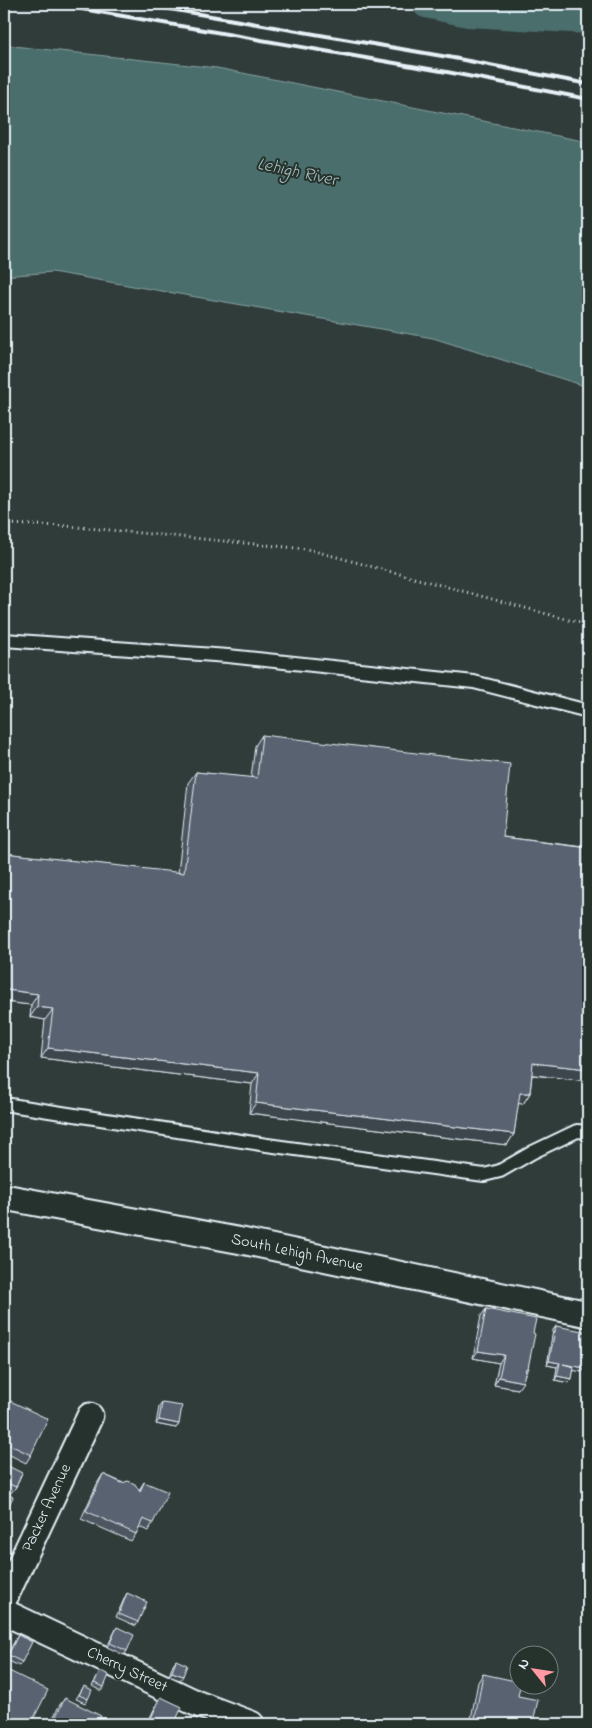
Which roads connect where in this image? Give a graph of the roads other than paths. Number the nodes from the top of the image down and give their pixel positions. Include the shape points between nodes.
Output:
1 (4, 640) edge
2 (588, 710) edge
3 (4, 1104) edge
4 (588, 1132) edge
5 (4, 1197) edge
6 (588, 1314) edge
7 (90, 1416) dead end
8 (4, 1599) edge
9 (4, 1612) edge
10 (251, 1724) edge

1 - 2 lane via 228,656 474,682
3 - 4 lane via 484,1175 500,1171 577,1131
5 - 6 street, South Lehigh Avenue via 242,1241
7 - 8 street, Packer Avenue
9 - 10 street, Cherry Street via 198,1704

